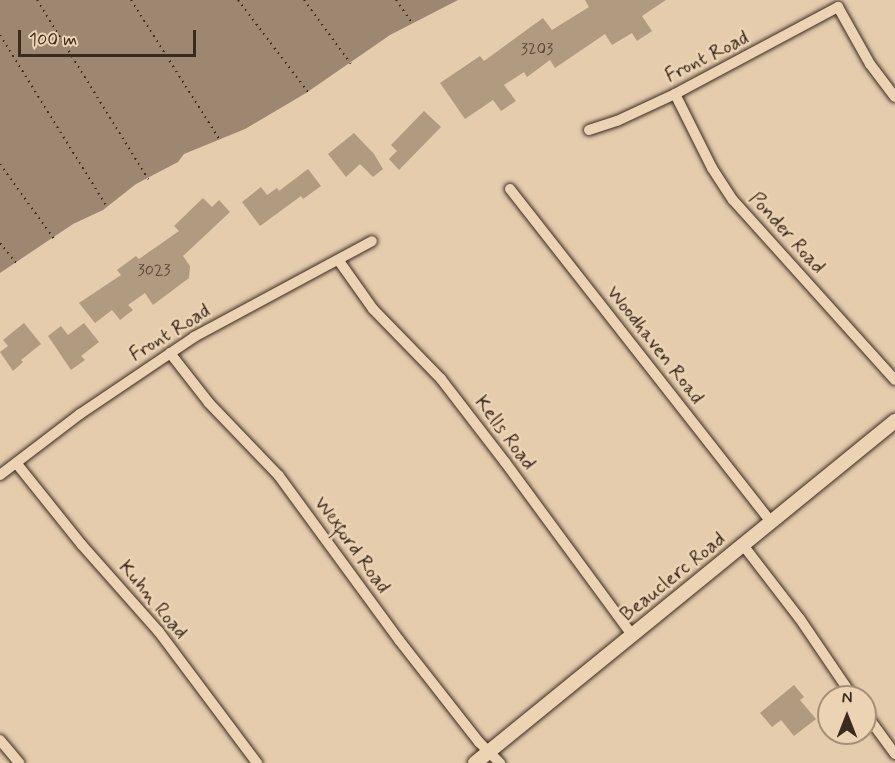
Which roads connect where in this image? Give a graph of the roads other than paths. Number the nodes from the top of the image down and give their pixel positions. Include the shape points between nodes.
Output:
1 (675, 94) junction
2 (895, 97) edge
3 (589, 130) dead end
4 (510, 189) dead end
5 (372, 241) dead end
6 (339, 261) junction
7 (170, 353) junction
8 (895, 380) edge
9 (895, 421) edge
10 (16, 464) junction
11 (0, 475) edge
12 (771, 522) junction
13 (743, 545) junction
14 (632, 635) junction
15 (845, 685) edge
16 (877, 729) edge
17 (0, 740) edge
18 (489, 752) junction
19 (895, 754) edge
20 (19, 763) edge
21 (257, 763) edge
22 (475, 763) edge
23 (500, 763) edge

1 - 2 street, Front Road via 838,6 870,64
1 - 3 street, Front Road
1 - 8 street, Ponder Road via 712,168 733,200
4 - 12 street, Woodhaven Road
5 - 6 street, Front Road
6 - 7 street, Front Road via 215,325
6 - 14 street, Kells Road via 373,309 448,388
7 - 10 street, Front Road via 80,414
7 - 18 street, Wexford Road via 209,403 279,476 399,640
9 - 12 street, Beauclerc Road
10 - 11 street, Front Road
10 - 21 street, Kuhn Road via 159,632
12 - 13 street, Beauclerc Road
13 - 14 street, Beauclerc Road
13 - 15 street
14 - 18 street, Beauclerc Road
16 - 19 street
17 - 20 street
18 - 22 street, Beauclerc Road
18 - 23 street, Wexford Road

